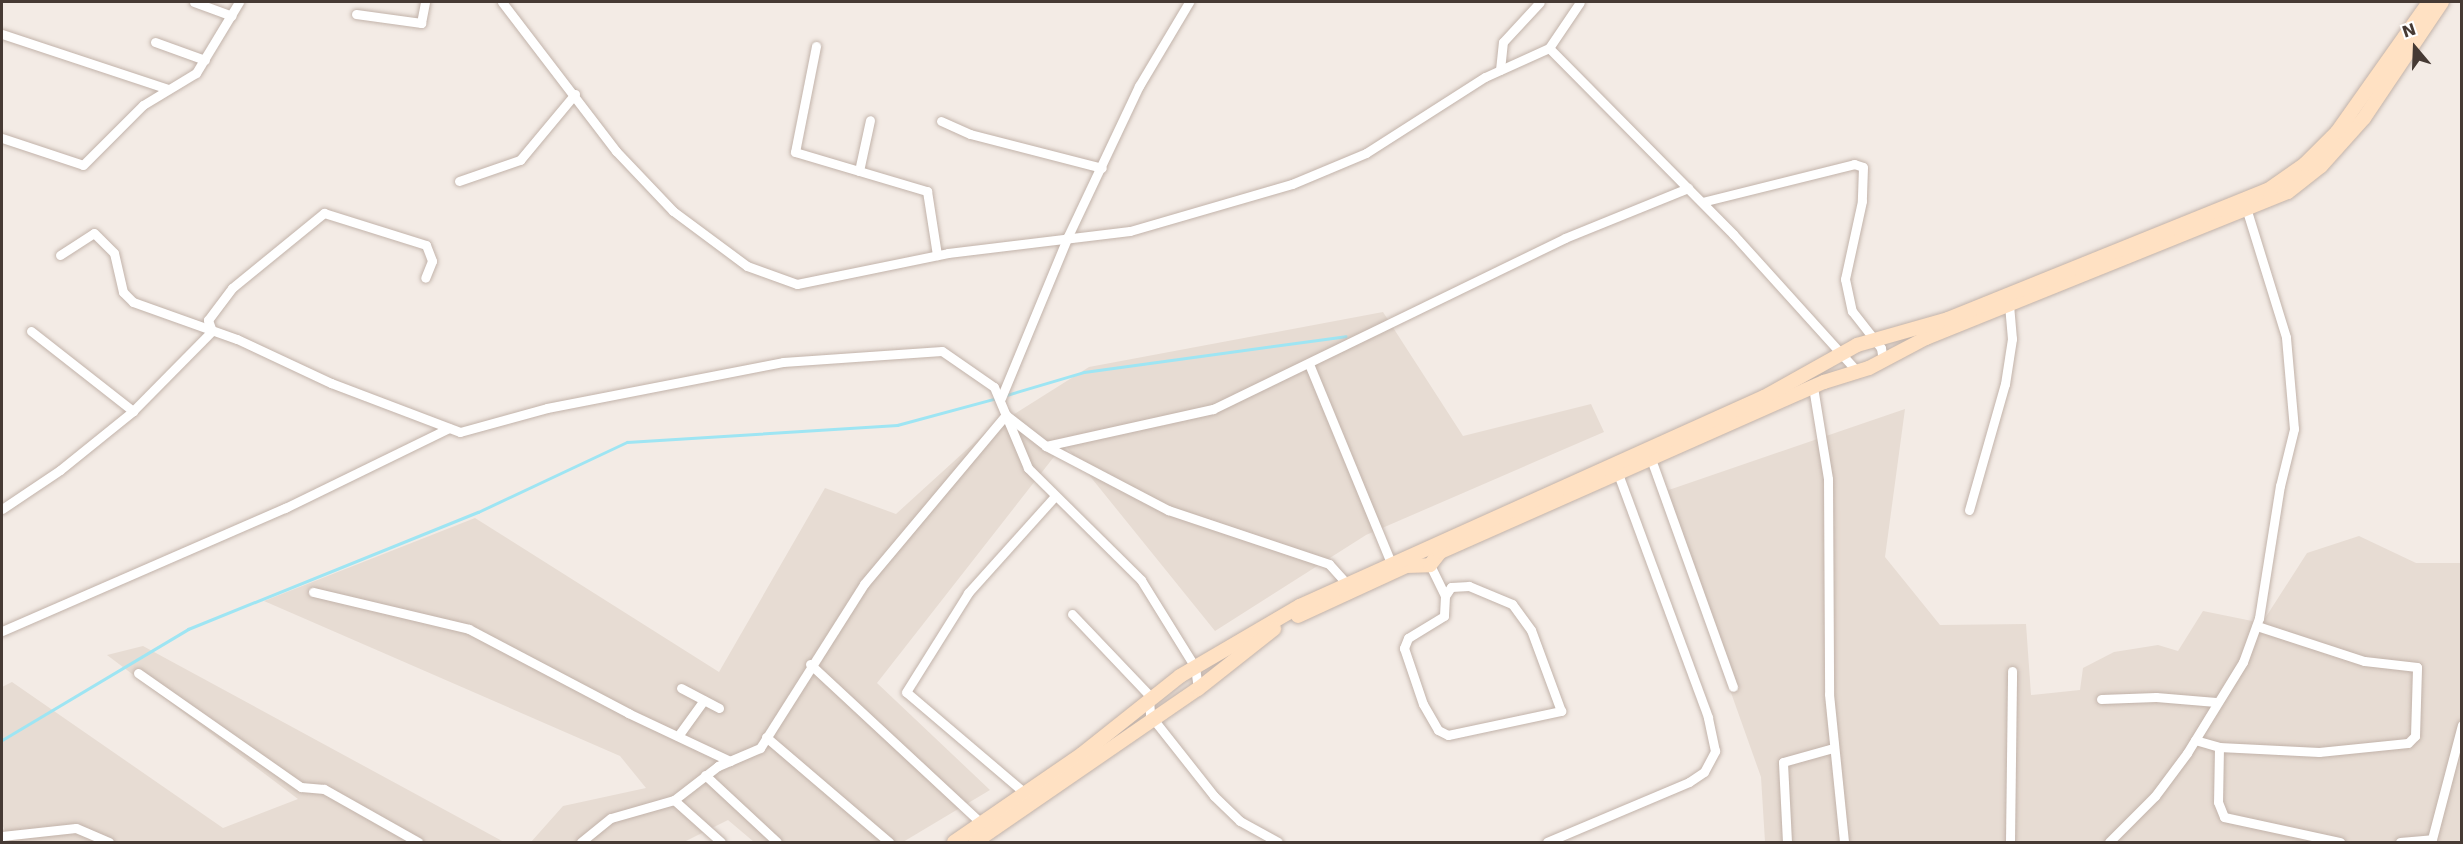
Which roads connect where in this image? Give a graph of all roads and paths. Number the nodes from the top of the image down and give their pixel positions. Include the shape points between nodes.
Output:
1 (194, 2) edge
2 (239, 2) edge
3 (425, 2) edge
4 (502, 2) edge
5 (1189, 2) edge
6 (1540, 2) edge
7 (1580, 2) edge
8 (2429, 2) edge
9 (2442, 2) edge
10 (356, 14) dead end
11 (232, 16) junction
12 (2, 34) edge
13 (155, 42) dead end
14 (816, 46) dead end
15 (1549, 48) junction
16 (206, 60) junction
17 (1500, 70) junction
18 (168, 89) junction
19 (575, 94) junction
20 (870, 120) dead end
21 (941, 121) dead end
22 (2, 138) edge
23 (1102, 168) junction
24 (859, 171) junction
25 (459, 182) dead end
26 (1688, 188) junction
27 (1702, 202) junction
28 (2247, 212) junction
29 (1068, 236) junction
30 (60, 255) dead end
31 (937, 255) junction
32 (425, 278) dead end
33 (2009, 306) junction
34 (31, 331) dead end
35 (212, 331) junction
36 (1874, 339) junction
37 (1843, 354) junction
38 (1883, 361) junction
39 (1310, 364) junction
40 (1857, 371) junction
41 (1813, 387) junction
42 (1001, 398) junction
43 (133, 411) junction
44 (1006, 415) junction
45 (449, 428) junction
46 (1046, 446) junction
47 (1651, 459) junction
48 (1618, 474) junction
49 (1054, 497) junction
50 (2, 509) edge
51 (1969, 510) dead end
52 (1390, 561) junction
53 (1430, 565) junction
54 (1346, 583) junction
55 (313, 592) dead end
56 (1445, 596) junction
57 (1072, 614) dead end
58 (2257, 626) junction
59 (2, 631) edge
60 (810, 664) junction
61 (1195, 667) junction
62 (2012, 671) dead end
63 (138, 673) dead end
64 (1733, 687) dead end
65 (681, 688) dead end
66 (1198, 689) junction
67 (1150, 698) junction
68 (2101, 699) dead end
69 (704, 700) junction
70 (2216, 702) junction
71 (719, 708) dead end
72 (1154, 719) junction
73 (2462, 725) edge
74 (678, 736) junction
75 (766, 737) junction
76 (2195, 740) junction
77 (2219, 747) junction
78 (1833, 748) junction
79 (730, 760) junction
80 (705, 775) junction
81 (1026, 794) junction
82 (674, 800) junction
83 (982, 824) junction
84 (2, 836) edge
85 (110, 843) edge
86 (418, 843) edge
87 (581, 843) edge
88 (721, 843) edge
89 (777, 843) edge
90 (889, 843) edge
91 (954, 843) edge
92 (975, 843) edge
93 (1278, 843) edge
94 (1547, 843) edge
95 (1787, 843) edge
96 (1844, 843) edge
97 (2010, 843) edge
98 (2109, 843) edge
99 (2340, 843) edge
100 (2400, 843) edge

1 - 11 street
2 - 11 street
3 - 10 street via 421,23
4 - 19 street
5 - 23 street via 1139,86
6 - 17 street via 1503,42
7 - 15 street
8 - 36 main road via 2337,132 2305,164 2268,190 1948,319
9 - 28 main road via 2364,118 2321,166 2288,192
11 - 16 street via 213,40
12 - 18 street
13 - 16 street
14 - 24 street via 795,152
15 - 17 street
15 - 26 street
16 - 18 street via 186,82
17 - 29 street via 1385,143 1292,184 1130,231
18 - 22 street via 114,131 82,165
19 - 25 street via 520,160
19 - 31 street via 616,151 672,211 713,245 767,277 797,284
20 - 24 street
21 - 23 street via 970,134
23 - 29 street
24 - 31 street via 927,191
26 - 27 street
26 - 39 street via 1565,238
27 - 36 street via 1854,164 1863,166 1862,201 1845,279 1852,311
27 - 37 street
28 - 33 main road
28 - 58 street via 2285,329 2294,429
29 - 31 street
29 - 42 street
30 - 35 street via 94,233 114,253 127,298
32 - 35 street via 432,261 426,245 324,213 232,288 208,320
33 - 38 main road via 1926,338
33 - 51 street via 2012,339 2005,384
34 - 43 street
35 - 43 street
35 - 45 street
36 - 37 main road
36 - 38 street
37 - 40 street
37 - 52 main road via 1756,401
38 - 40 main road
39 - 46 street via 1189,418
39 - 52 street
40 - 41 main road
41 - 47 main road
41 - 78 street via 1830,505 1827,637
42 - 44 street
42 - 45 street via 994,387 950,355 905,350 783,362 555,406 470,431
43 - 50 street via 60,470
44 - 46 street
44 - 49 street via 1023,460
44 - 60 street via 864,584
45 - 59 street via 285,508
46 - 54 street via 1193,521 1329,564
47 - 48 main road
47 - 64 street
48 - 53 main road via 1440,552
48 - 94 street via 1708,717 1715,751 1704,772 1689,782
49 - 61 street via 1127,564 1161,609
49 - 81 street via 968,592 921,661 906,692
52 - 54 main road
53 - 56 street
53 - 66 main road via 1406,566 1287,621
54 - 61 main road
55 - 74 street via 447,620
56 - 56 street via 1451,587 1469,586 1512,604 1531,630 1562,711 1448,735 1438,730 1423,704 1404,648 1408,638 1444,616
57 - 67 street
58 - 70 street via 2242,662
58 - 77 street via 2364,660 2417,667 2415,736 2408,743 2332,752
60 - 75 street
60 - 83 street
61 - 66 street
61 - 67 main road
62 - 97 street
63 - 86 street via 301,787 336,795
65 - 69 street
66 - 72 main road
67 - 72 street
67 - 81 main road
68 - 70 street via 2156,697
69 - 71 street
69 - 74 street
70 - 76 street
72 - 92 main road
72 - 93 street via 1231,814
73 - 100 street via 2432,839
74 - 79 street
75 - 79 street via 756,750
75 - 90 street
76 - 77 street
76 - 98 street via 2155,796
77 - 99 street via 2218,802 2224,817
78 - 95 street via 1783,762
78 - 96 street
79 - 80 street
80 - 82 street
80 - 89 street
81 - 83 main road
82 - 87 street via 619,814
82 - 88 street
83 - 91 main road
84 - 85 street via 76,828

